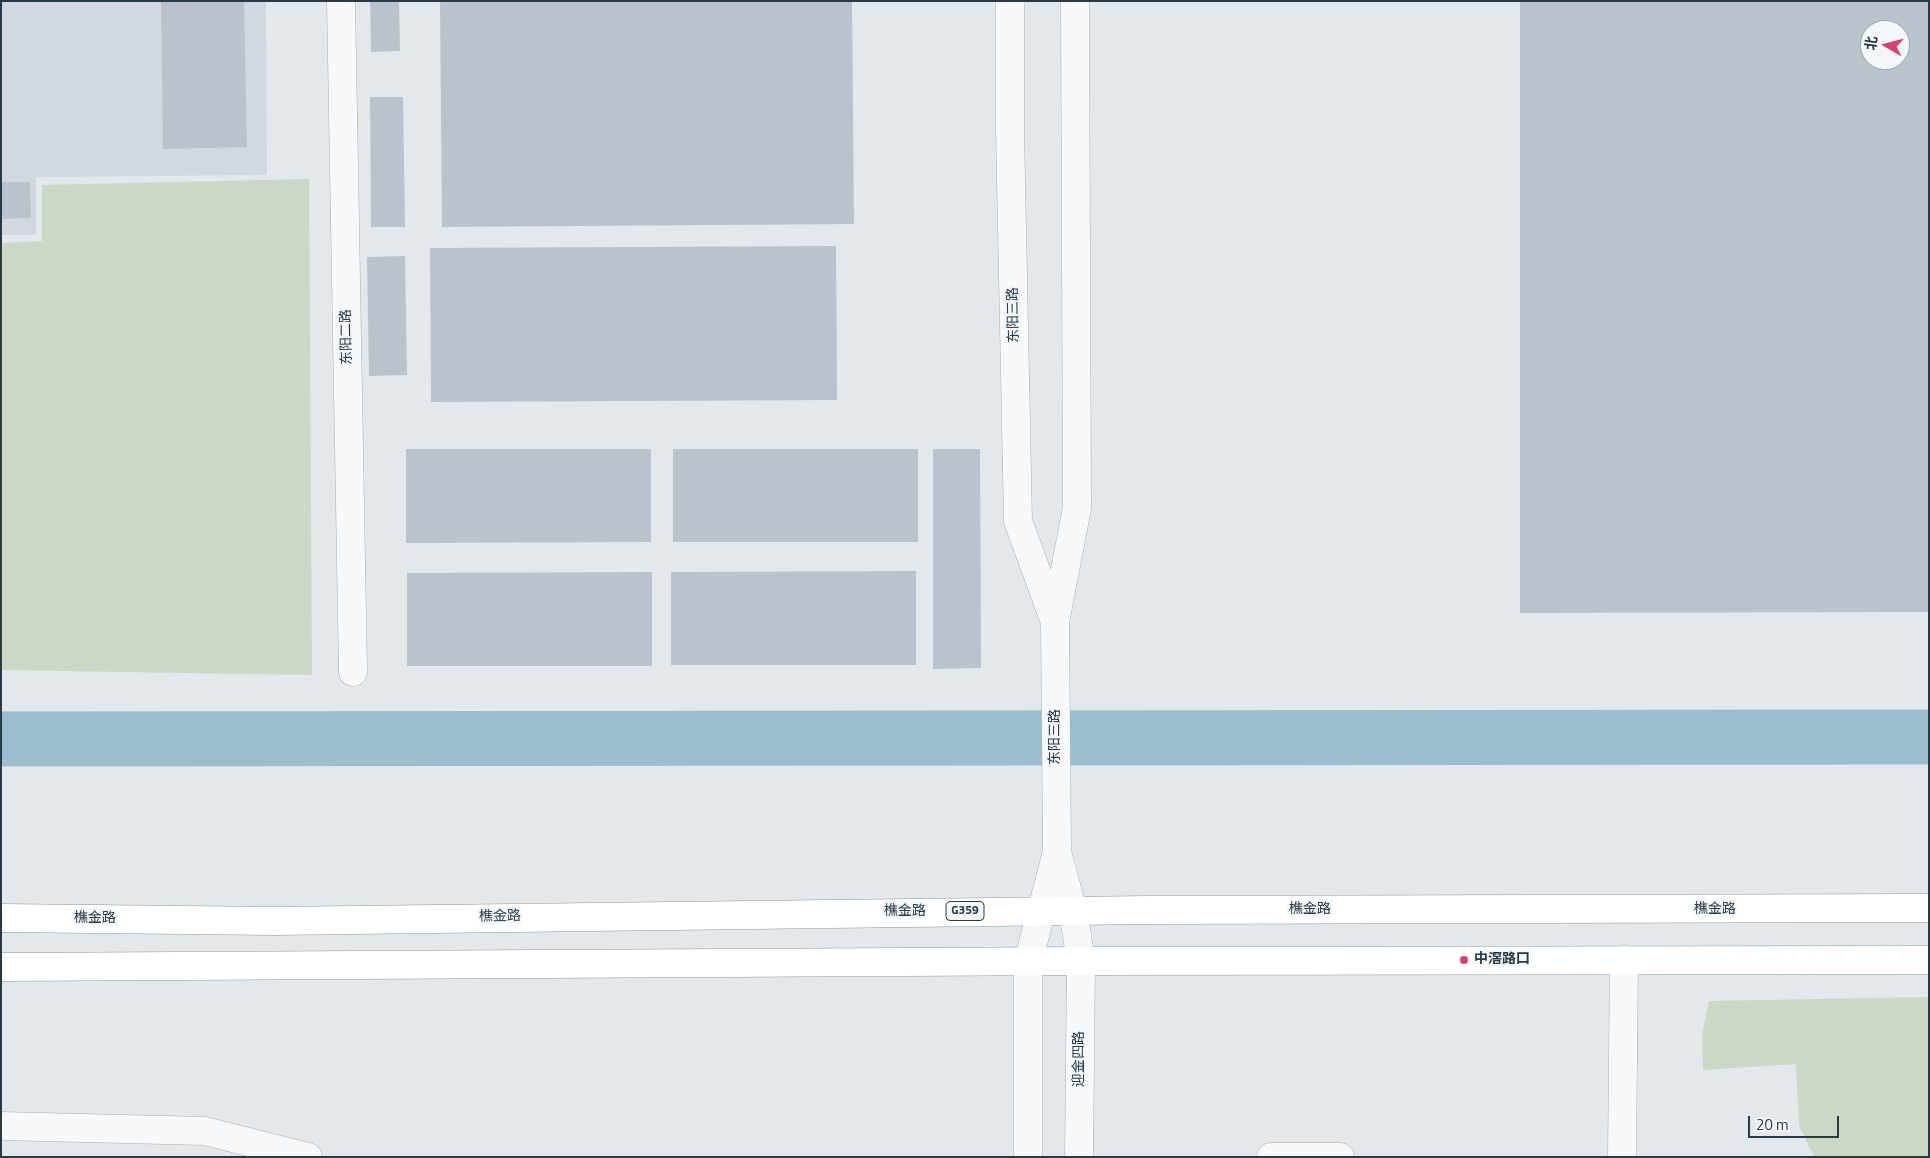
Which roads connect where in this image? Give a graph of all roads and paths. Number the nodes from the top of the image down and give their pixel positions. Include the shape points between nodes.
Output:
1 (341, 1) edge
2 (1010, 1) edge
3 (1075, 1) edge
4 (1056, 622) junction
5 (353, 672) dead end
6 (1057, 852) junction
7 (1929, 908) edge
8 (1073, 910) junction
9 (1040, 911) junction
10 (1, 918) edge
11 (1624, 960) junction
12 (1929, 960) edge
13 (1081, 961) junction
14 (1028, 962) junction
15 (1, 967) edge
16 (1, 1126) edge
17 (308, 1157) edge
18 (1028, 1157) edge
19 (1079, 1157) edge
20 (1271, 1157) edge
21 (1340, 1157) edge
22 (1622, 1157) edge

1 - 5 street, 东阳二路
2 - 4 street, 东阳三路 via 1018,521
3 - 4 street, 东阳三路 via 1077,508
4 - 6 street, 东阳三路
6 - 8 street, 迎金四路
6 - 9 street
7 - 8 highway, 樵金路 / G359
8 - 9 highway, 樵金路 / G359
8 - 13 street, 迎金四路
9 - 10 highway, 樵金路 / G359 via 275,921
9 - 14 street
11 - 12 highway
11 - 13 highway
11 - 22 street
13 - 14 highway
13 - 19 street, 迎金四路
14 - 15 highway
14 - 18 street
16 - 17 street via 205,1131
20 - 21 street

